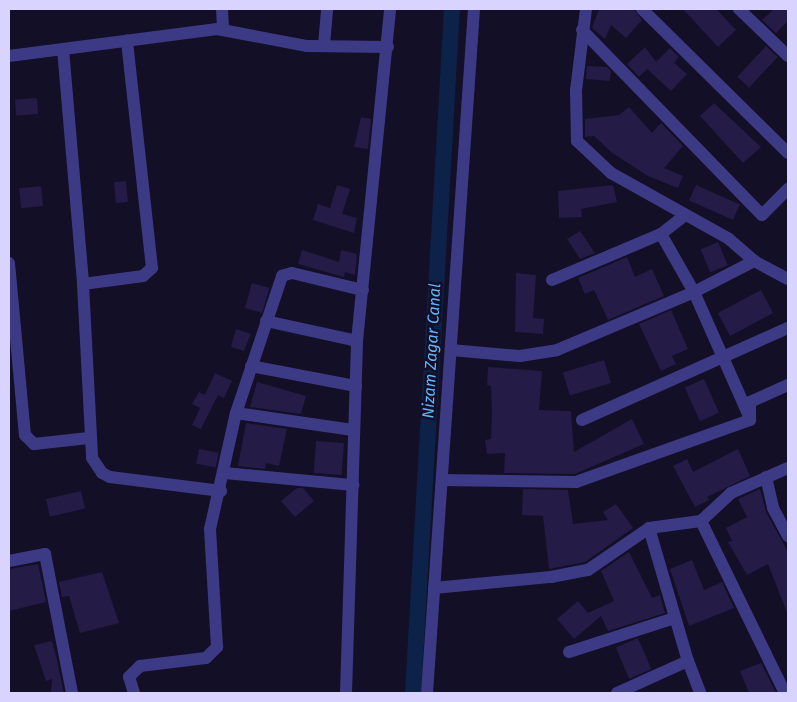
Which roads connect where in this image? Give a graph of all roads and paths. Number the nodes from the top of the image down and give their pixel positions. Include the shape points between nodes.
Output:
1 (222, 9) edge
2 (327, 9) edge
3 (390, 9) edge
4 (474, 9) edge
5 (586, 9) edge
6 (642, 9) edge
7 (738, 9) edge
8 (223, 29) junction
9 (582, 30) junction
10 (127, 40) junction
11 (324, 45) junction
12 (388, 47) junction
13 (63, 49) junction
14 (9, 56) edge
15 (788, 56) edge
16 (788, 153) edge
17 (788, 189) edge
18 (684, 216) junction
19 (660, 234) junction
20 (754, 260) junction
21 (9, 262) edge
22 (788, 279) edge
23 (552, 280) dead end
24 (83, 284) junction
25 (363, 290) junction
26 (694, 292) junction
27 (11, 307) edge
28 (266, 322) junction
29 (788, 328) edge
30 (357, 342) junction
31 (451, 350) junction
32 (723, 358) junction
33 (251, 366) junction
34 (14, 370) edge
35 (788, 385) edge
36 (356, 386) junction
37 (236, 413) junction
38 (582, 420) dead end
39 (750, 420) junction
40 (353, 430) junction
41 (90, 438) junction
42 (788, 468) edge
43 (225, 473) junction
44 (766, 477) junction
45 (442, 480) junction
46 (353, 485) junction
47 (221, 491) junction
48 (701, 521) junction
49 (785, 521) edge
50 (649, 528) junction
51 (788, 536) edge
52 (9, 561) edge
53 (434, 588) junction
54 (675, 618) junction
55 (570, 652) dead end
56 (688, 661) junction
57 (72, 693) edge
58 (134, 693) edge
59 (346, 693) edge
60 (427, 693) edge
61 (617, 693) edge
62 (700, 693) edge
63 (785, 693) edge

1 - 8 street
2 - 11 street
3 - 12 street
4 - 31 street
5 - 9 street
6 - 16 street
7 - 15 street
8 - 10 street
8 - 11 street via 301,45
9 - 17 street via 762,215
9 - 18 street via 576,90 577,142 611,173
10 - 13 street
10 - 24 street via 152,268 143,276
11 - 12 street
12 - 25 street
13 - 14 street
13 - 24 street
18 - 19 street
18 - 20 street via 728,238
19 - 23 street
19 - 26 street
20 - 22 street
20 - 26 street
21 - 27 street
24 - 41 street
25 - 28 street via 286,273 282,276
25 - 30 street
26 - 31 street via 557,350 520,356
26 - 32 street
27 - 34 street
28 - 30 street
28 - 33 street
29 - 32 street
30 - 36 street
31 - 45 street
32 - 38 street
32 - 39 street
33 - 36 street
33 - 37 street
34 - 41 street via 30,442
35 - 39 street via 750,402
36 - 40 street
37 - 40 street
37 - 43 street
39 - 45 street via 576,482
40 - 46 street
41 - 47 street via 95,466 110,476
42 - 44 street
43 - 46 street
43 - 47 street
44 - 48 street via 731,492
44 - 49 street via 773,508
45 - 53 street
46 - 59 street via 349,528
47 - 58 street via 210,529 215,652 206,658 140,666 129,677
48 - 50 street
48 - 63 street
49 - 51 street
50 - 53 street via 588,570 551,577
50 - 54 street
52 - 57 street via 45,554
53 - 60 street
54 - 55 street
54 - 56 street
56 - 61 street
56 - 62 street

